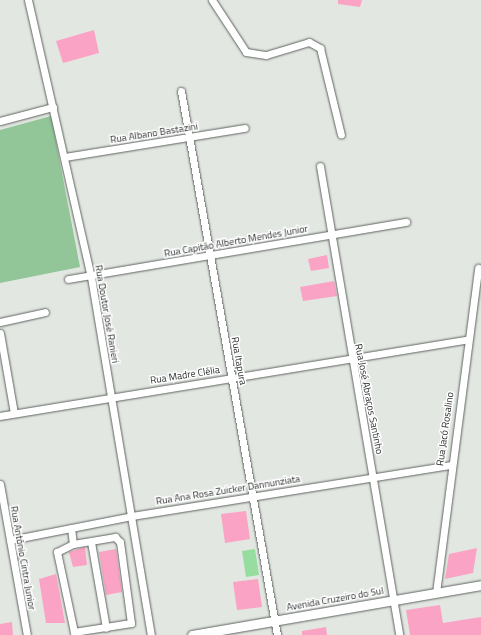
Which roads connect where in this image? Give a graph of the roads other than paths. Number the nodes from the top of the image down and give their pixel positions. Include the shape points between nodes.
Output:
1 (28, 0) edge
2 (212, 0) edge
3 (182, 91) dead end
4 (53, 107) junction
5 (0, 121) edge
6 (246, 128) dead end
7 (341, 135) dead end
8 (190, 137) junction
9 (65, 157) junction
10 (320, 166) dead end
11 (406, 222) dead end
12 (330, 235) junction
13 (211, 255) junction
14 (478, 268) dead end
15 (91, 277) junction
16 (68, 279) dead end
17 (44, 312) dead end
18 (0, 322) edge
19 (0, 333) edge
20 (468, 339) junction
21 (350, 358) junction
22 (232, 377) junction
23 (111, 397) junction
24 (14, 413) junction
25 (0, 416) edge
26 (450, 465) junction
27 (374, 476) junction
28 (0, 484) edge
29 (254, 495) junction
30 (132, 516) junction
31 (71, 528) junction
32 (10, 540) junction
33 (91, 542) junction
34 (73, 544) junction
35 (481, 585) edge
36 (436, 593) junction
37 (392, 600) junction
38 (274, 621) junction
39 (106, 628) junction
40 (27, 635) edge
41 (151, 635) edge
42 (192, 635) edge
43 (276, 635) edge
44 (399, 635) edge

1 - 4 street, Rua Doutor José Ranieri
2 - 7 street via 246,52 266,56 309,42 320,48
3 - 8 street, Rua Itapura
4 - 5 street
4 - 9 street, Rua Doutor José Ranieri
6 - 8 street, Rua Albano Bastazini
8 - 9 street, Rua Albano Bastazini
8 - 13 street, Rua Itapura
9 - 15 street, Rua Doutor José Ranieri
10 - 12 street, Rua José Abraços Santinho
11 - 12 street, Rua Capitão Alberto Mendes Junior
12 - 13 street, Rua Capitão Alberto Mendes Junior
12 - 21 street, Rua José Abraços Santinho
13 - 15 street, Rua Capitão Alberto Mendes Junior
13 - 22 street, Rua Itapura
14 - 20 street, Rua Jacó Rosalino
15 - 16 street, Rua Capitão Alberto Mendes Junior
15 - 23 street, Rua Doutor José Ranieri
17 - 18 street
19 - 24 street
20 - 21 street, Rua Madre Clélia
20 - 26 street, Rua Jacó Rosalino
21 - 22 street, Rua Madre Clélia
21 - 27 street, Rua José Abraços Santinho
22 - 23 street, Rua Madre Clélia
22 - 29 street, Rua Itapura
23 - 24 street, Rua Madre Clélia
23 - 30 street, Rua Doutor José Ranieri
24 - 25 street, Rua Madre Clélia
26 - 27 street, Rua Ana Rosa Zuicker Dannunziata
26 - 36 street, Rua Jacó Rosalino
27 - 29 street, Rua Ana Rosa Zuicker Dannunziata
27 - 37 street, Rua José Abraços Santinho
28 - 32 street, Rua Antônio Cintra Junior
29 - 30 street, Rua Ana Rosa Zuicker Dannunziata
29 - 38 street, Rua Itapura
30 - 31 street, Rua Ana Rosa Zuicker Dannunziata
30 - 41 street, Rua Doutor José Ranieri
31 - 32 street, Rua Ana Rosa Zuicker Dannunziata
31 - 34 street
32 - 40 street, Rua Antônio Cintra Junior
33 - 34 street
33 - 39 street
33 - 39 street via 115,537 120,542 131,621 129,625
34 - 39 street via 57,552 71,629 79,633
35 - 36 street, Avenida Cruzeiro do Sul
36 - 37 street, Avenida Cruzeiro do Sul
37 - 38 street, Avenida Cruzeiro do Sul
37 - 44 street, Rua José Abraços Santinho
38 - 42 street, Avenida Cruzeiro do Sul
38 - 43 street, Rua Itapura

